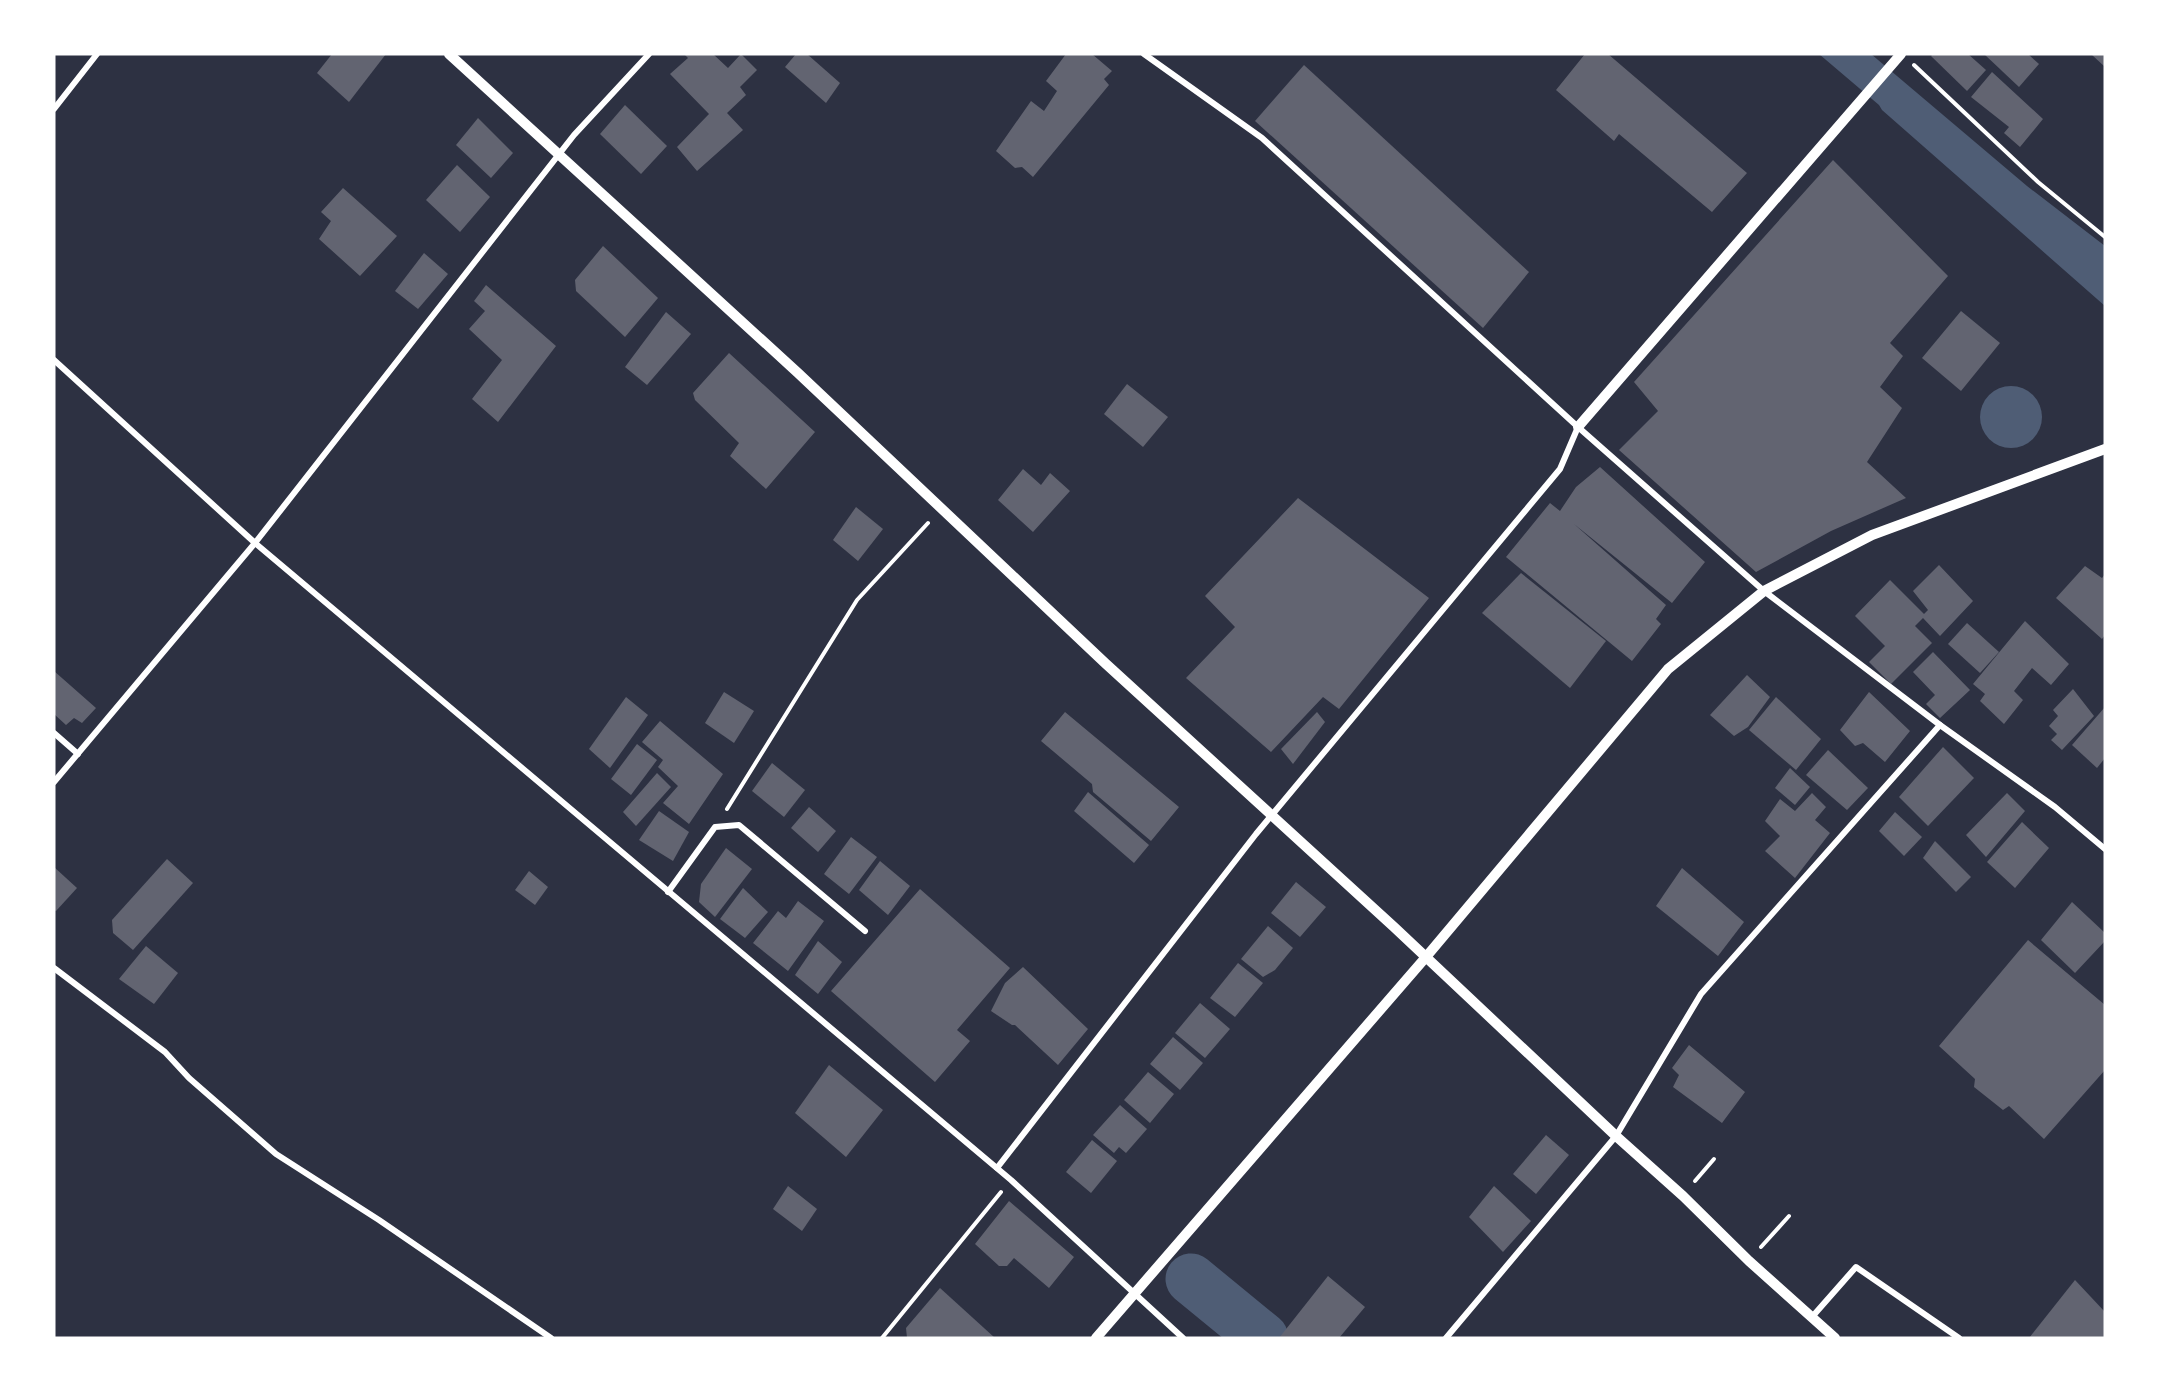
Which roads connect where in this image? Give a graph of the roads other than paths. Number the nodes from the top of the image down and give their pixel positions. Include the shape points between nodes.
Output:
1 (97, 54) edge
2 (449, 54) edge
3 (649, 54) edge
4 (1144, 54) edge
5 (1901, 54) edge
6 (54, 109) edge
7 (559, 155) junction
8 (54, 360) edge
9 (1578, 427) junction
10 (2105, 449) edge
11 (255, 543) junction
12 (1764, 591) junction
13 (1940, 725) junction
14 (54, 733) edge
15 (78, 754) junction
16 (54, 782) edge
17 (1273, 816) junction
18 (2105, 849) edge
19 (669, 892) junction
20 (865, 931) dead end
21 (1426, 957) junction
22 (54, 968) edge
23 (1616, 1136) junction
24 (997, 1168) junction
25 (1134, 1294) junction
26 (1812, 1317) junction
27 (551, 1338) edge
28 (1096, 1338) edge
29 (1183, 1338) edge
30 (1446, 1338) edge
31 (1835, 1338) edge
32 (1959, 1338) edge

1 - 6 street
2 - 7 street
3 - 7 street
4 - 9 street via 1262,138
5 - 9 street
7 - 11 street
7 - 17 street
8 - 11 street
9 - 12 street
9 - 17 street via 1560,469
10 - 12 street via 1872,535
11 - 15 street
11 - 19 street
12 - 13 street
12 - 21 street via 1668,669
13 - 18 street via 2055,807
13 - 23 street via 1701,994
14 - 15 street
15 - 16 street
17 - 21 street
17 - 24 street
19 - 20 street via 715,827 739,825
19 - 24 street
21 - 23 street
21 - 25 street
22 - 27 street via 165,1052 276,1154
23 - 26 street
23 - 30 street
24 - 25 street
25 - 28 street
25 - 29 street
26 - 31 street
26 - 32 street via 1856,1268

